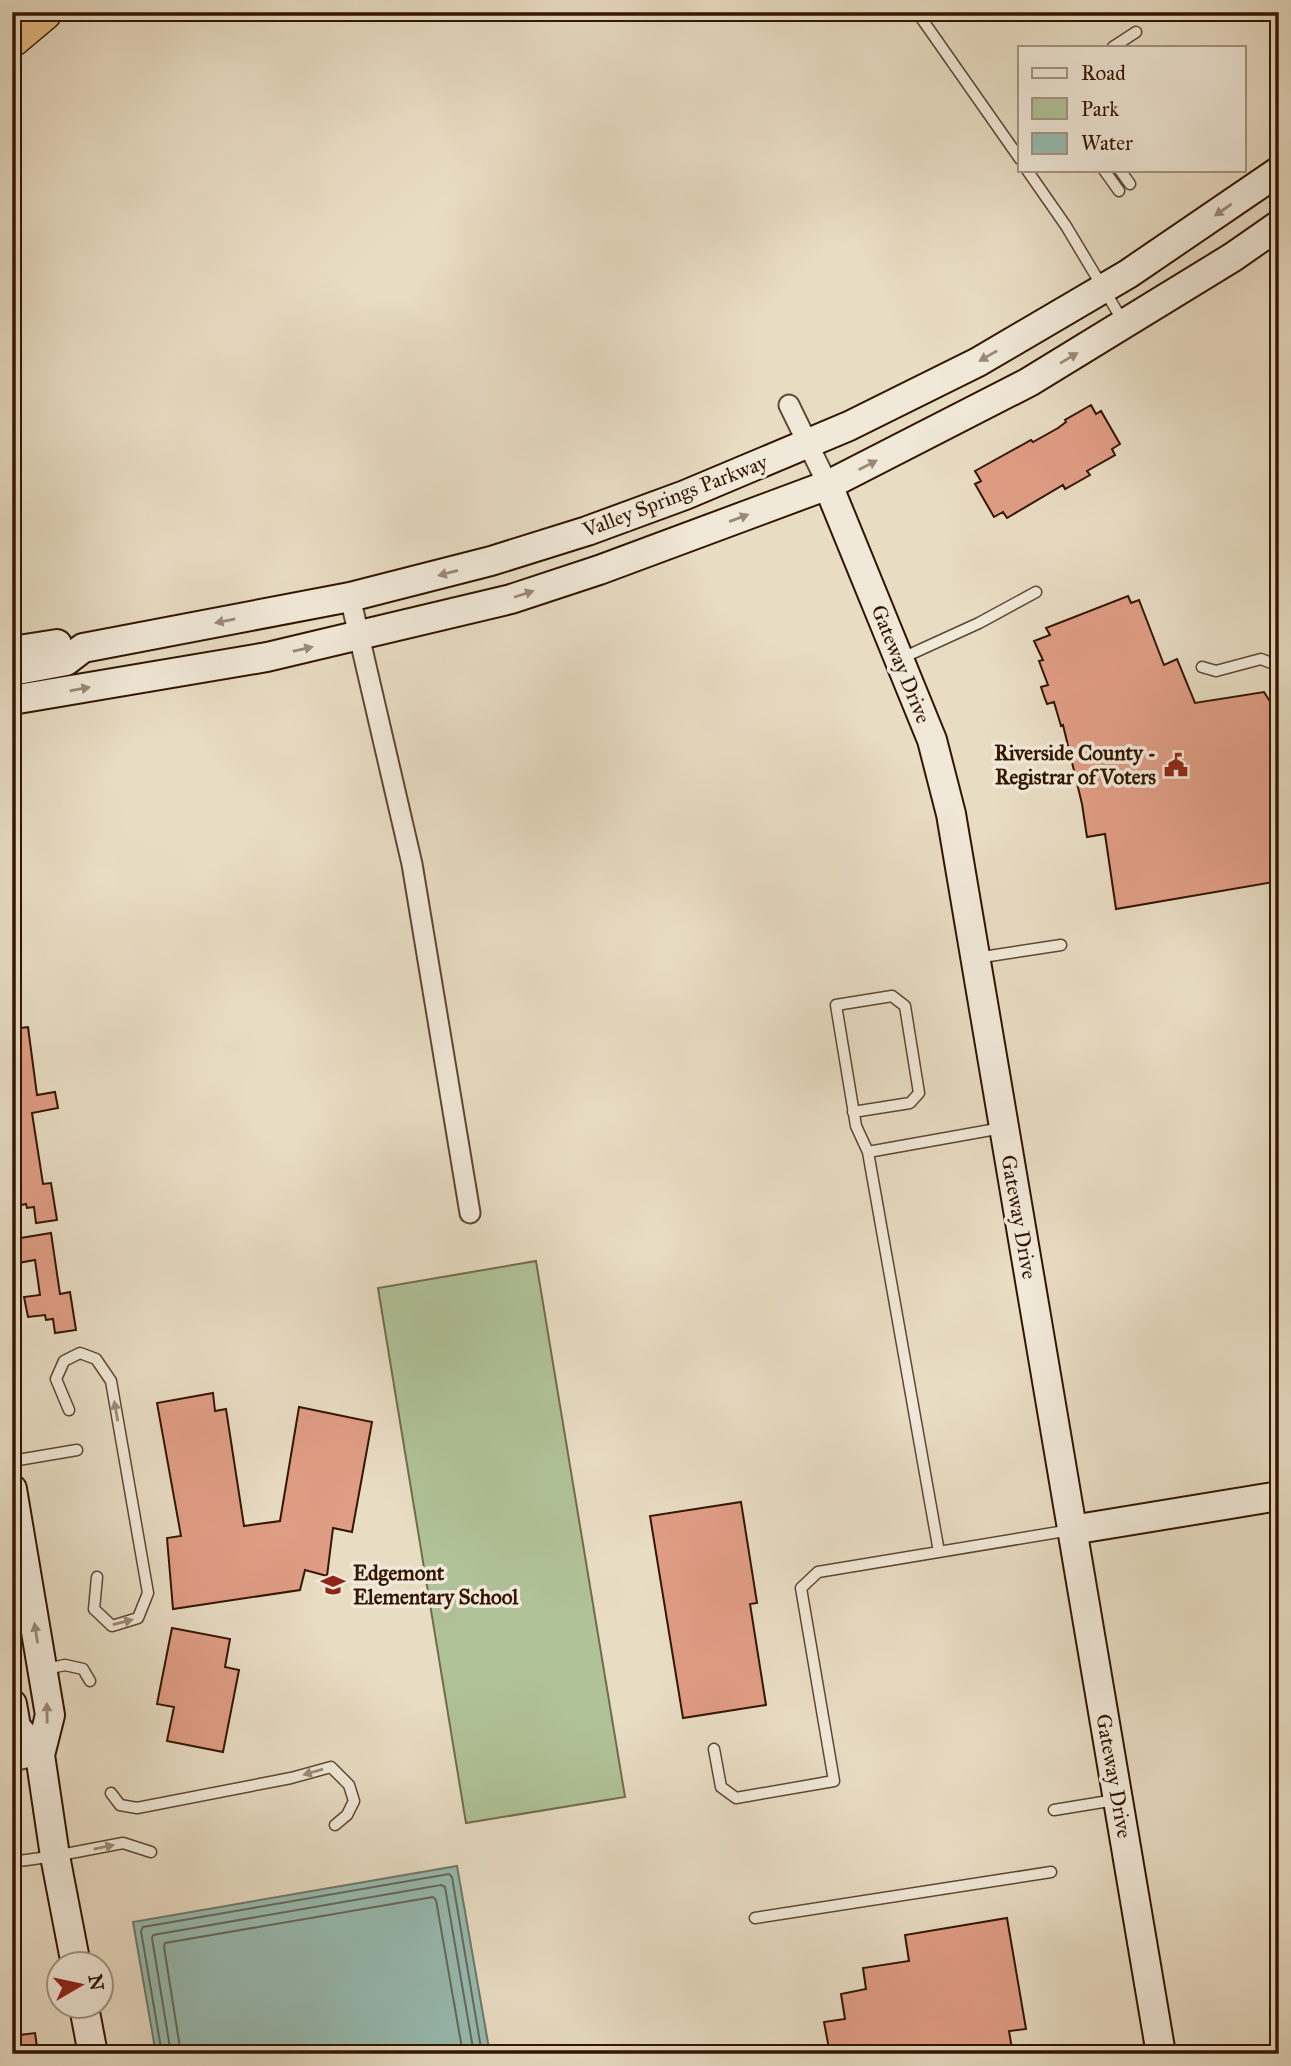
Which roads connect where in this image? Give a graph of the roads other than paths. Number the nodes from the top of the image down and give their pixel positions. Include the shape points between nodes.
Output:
1 (43, 12) edge
2 (917, 12) edge
3 (1136, 32) dead end
4 (12, 38) edge
5 (1115, 46) edge
6 (1018, 156) edge
7 (1028, 172) edge
8 (1105, 172) edge
9 (1121, 172) edge
10 (1279, 172) edge
11 (1130, 184) dead end
12 (1119, 191) dead end
13 (1279, 225) edge
14 (1104, 288) junction
15 (1125, 324) junction
16 (789, 405) dead end
17 (808, 444) junction
18 (828, 485) junction
19 (1036, 592) dead end
20 (350, 597) junction
21 (359, 636) junction
22 (83, 648) junction
23 (12, 651) edge
24 (900, 659) junction
25 (1279, 666) edge
26 (1202, 667) dead end
27 (12, 671) edge
28 (12, 700) edge
29 (1061, 945) dead end
30 (976, 958) junction
31 (853, 1112) junction
32 (1004, 1128) junction
33 (868, 1152) junction
34 (470, 1213) dead end
35 (69, 1410) dead end
36 (77, 1450) dead end
37 (12, 1461) edge
38 (12, 1489) edge
39 (1279, 1496) edge
40 (1072, 1530) junction
41 (939, 1552) junction
42 (97, 1577) dead end
43 (41, 1670) junction
44 (90, 1681) dead end
45 (12, 1704) edge
46 (714, 1749) dead end
47 (40, 1755) junction
48 (12, 1761) edge
49 (111, 1793) dead end
50 (1118, 1800) junction
51 (1054, 1810) dead end
52 (335, 1825) dead end
53 (151, 1852) dead end
54 (55, 1856) junction
55 (12, 1862) edge
56 (1051, 1872) dead end
57 (755, 1918) dead end
58 (73, 1951) edge
59 (87, 2021) edge
60 (1160, 2051) edge
61 (93, 2054) edge
62 (1118, 2054) edge

1 - 4 highway
2 - 6 lane
3 - 5 lane
7 - 14 lane
8 - 12 lane
9 - 11 lane
10 -> 14 street, Valley Springs Parkway
13 - 15 street, Valley Springs Parkway
14 - 15 lane
14 -> 17 street, Valley Springs Parkway via 978,362
18 -> 15 street, Valley Springs Parkway via 1029,382
16 - 17 street, Gateway Drive
17 - 18 street, Gateway Drive
17 -> 20 street, Valley Springs Parkway via 587,531
21 -> 18 street, Valley Springs Parkway via 524,595
18 - 24 street, Gateway Drive
19 - 24 lane
20 - 21 street
20 -> 22 street, Valley Springs Parkway
28 -> 21 street, Valley Springs Parkway via 267,657
21 - 34 street via 412,863
22 - 23 street via 62,643
22 - 27 street, Valley Springs Parkway via 66,661
24 - 30 street, Gateway Drive via 932,740 951,814
25 - 26 lane via 1261,659 1216,671
29 - 30 lane
30 - 32 street, Gateway Drive
31 - 31 lane via 836,1005 892,996 905,1006 919,1093 910,1103
31 - 33 lane
32 - 33 lane
32 - 40 street, Gateway Drive
33 - 41 lane
42 -> 35 lane via 93,1609 112,1626 138,1618 148,1593 111,1381 96,1359 80,1353 64,1361 56,1379
36 - 37 lane
43 -> 38 street
39 - 40 street
40 - 41 lane
40 - 50 street, Gateway Drive
41 - 46 lane via 818,1572 802,1588 834,1781 736,1798 721,1787
43 - 44 lane via 65,1665 83,1669
47 -> 43 street via 50,1715
45 - 47 street via 16,1727
47 - 48 street
47 - 54 street
52 -> 49 lane via 354,1801 349,1784 331,1767 137,1808 120,1805
50 - 51 lane
50 - 60 street, Gateway Drive
54 -> 53 lane via 123,1843
54 - 55 lane
54 - 58 street
56 - 57 lane
59 - 61 street
60 - 62 lane

